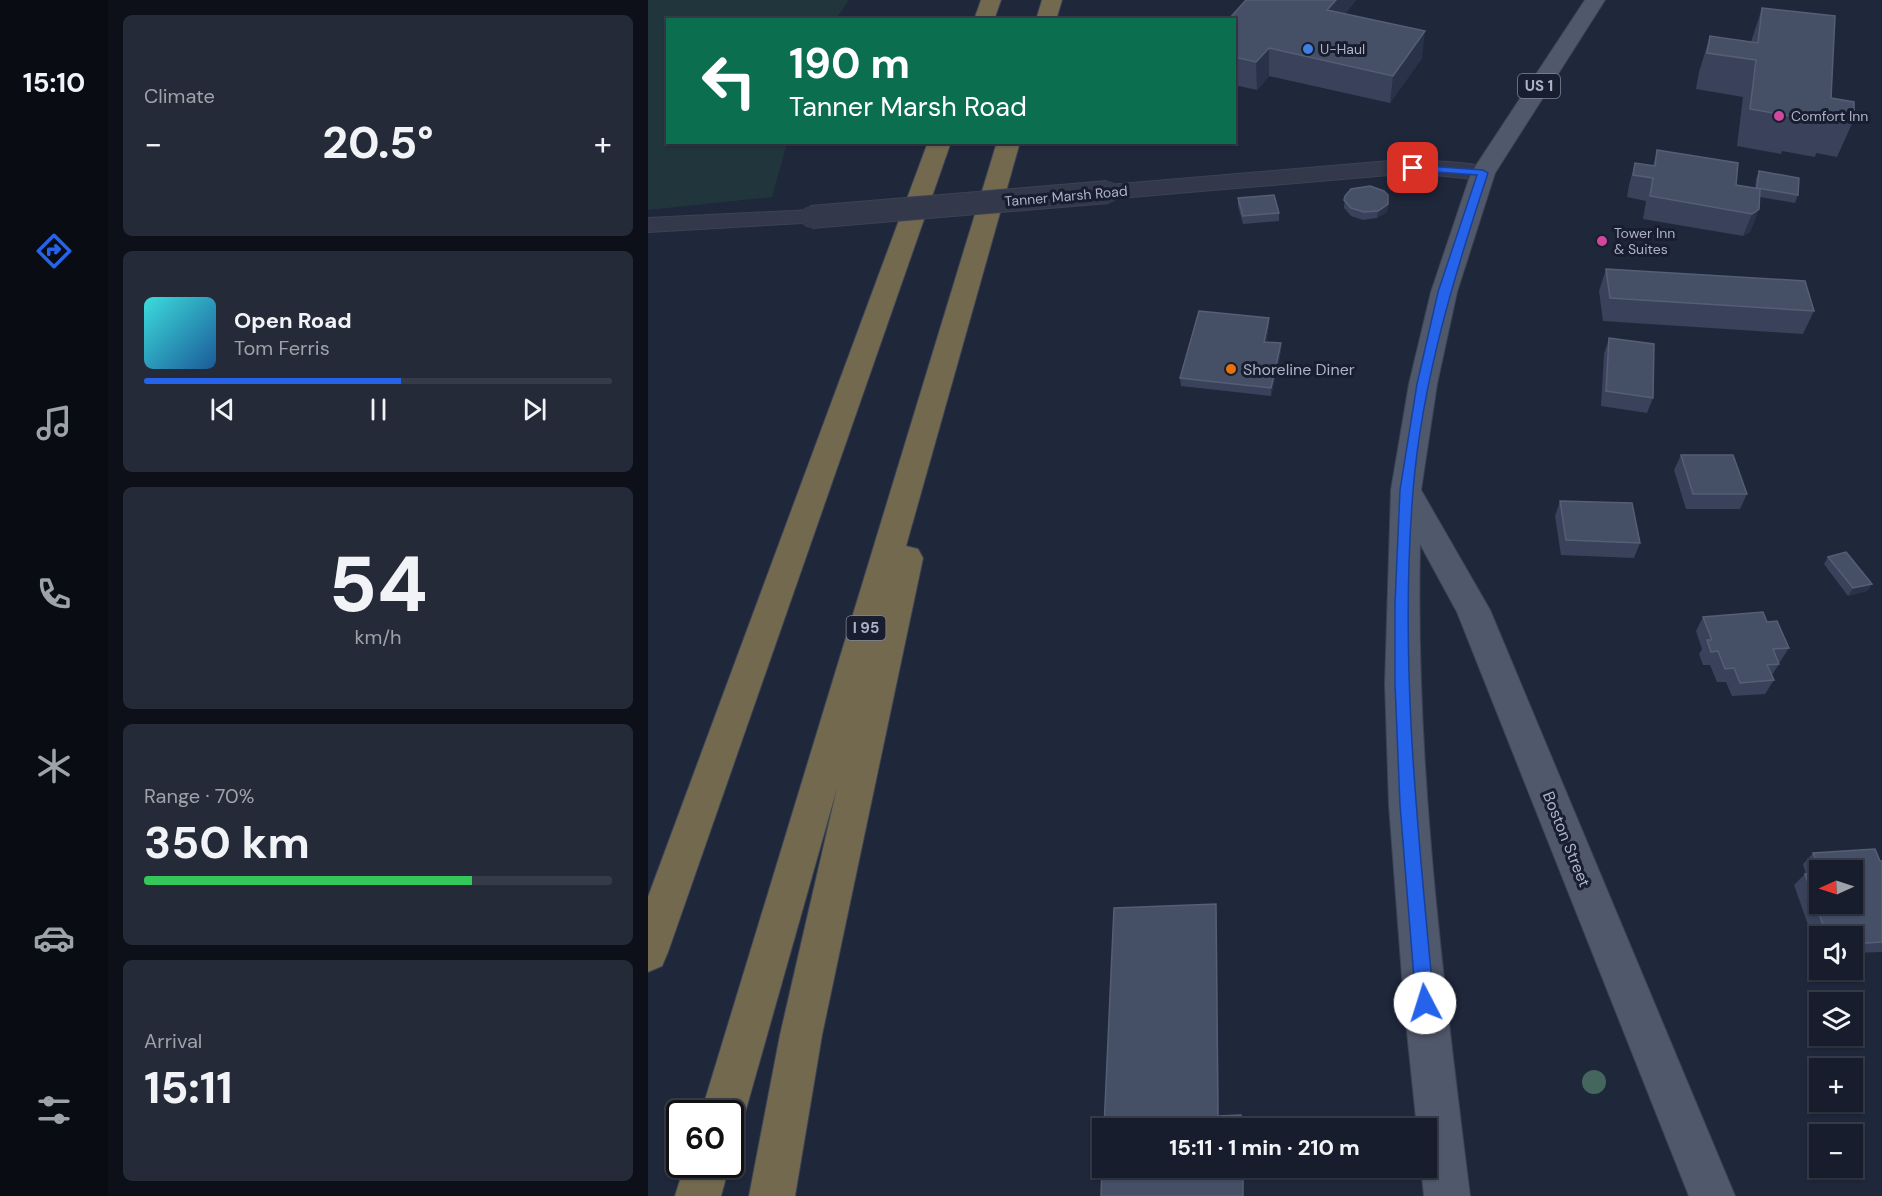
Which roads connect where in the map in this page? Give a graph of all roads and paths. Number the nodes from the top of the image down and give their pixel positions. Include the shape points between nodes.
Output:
1 (991, 0) edge
2 (1052, 0) edge
3 (1595, 0) edge
4 (985, 18) edge
5 (1047, 18) edge
6 (939, 144) edge
7 (1008, 144) edge
8 (1483, 173) junction
9 (648, 225) edge
10 (971, 271) junction
11 (1406, 490) junction
12 (648, 952) edge
13 (727, 1100) edge
14 (704, 1178) edge
15 (698, 1196) edge
16 (772, 1196) edge
17 (1448, 1196) edge
18 (1712, 1196) edge

1 - 4 highway
2 - 5 highway
3 - 8 main road, US 1
6 - 12 highway
7 - 10 highway, I 95
8 - 9 street, Tanner Marsh Road, bridge via 1389,168 811,217
8 - 11 main road, US 1 via 1441,303
10 - 13 highway, I 95
10 - 16 highway via 801,1035
11 - 17 main road, US 1 via 1402,684 1408,805 1425,1003
11 - 18 main road, Boston Street via 1473,610
14 - 15 highway

